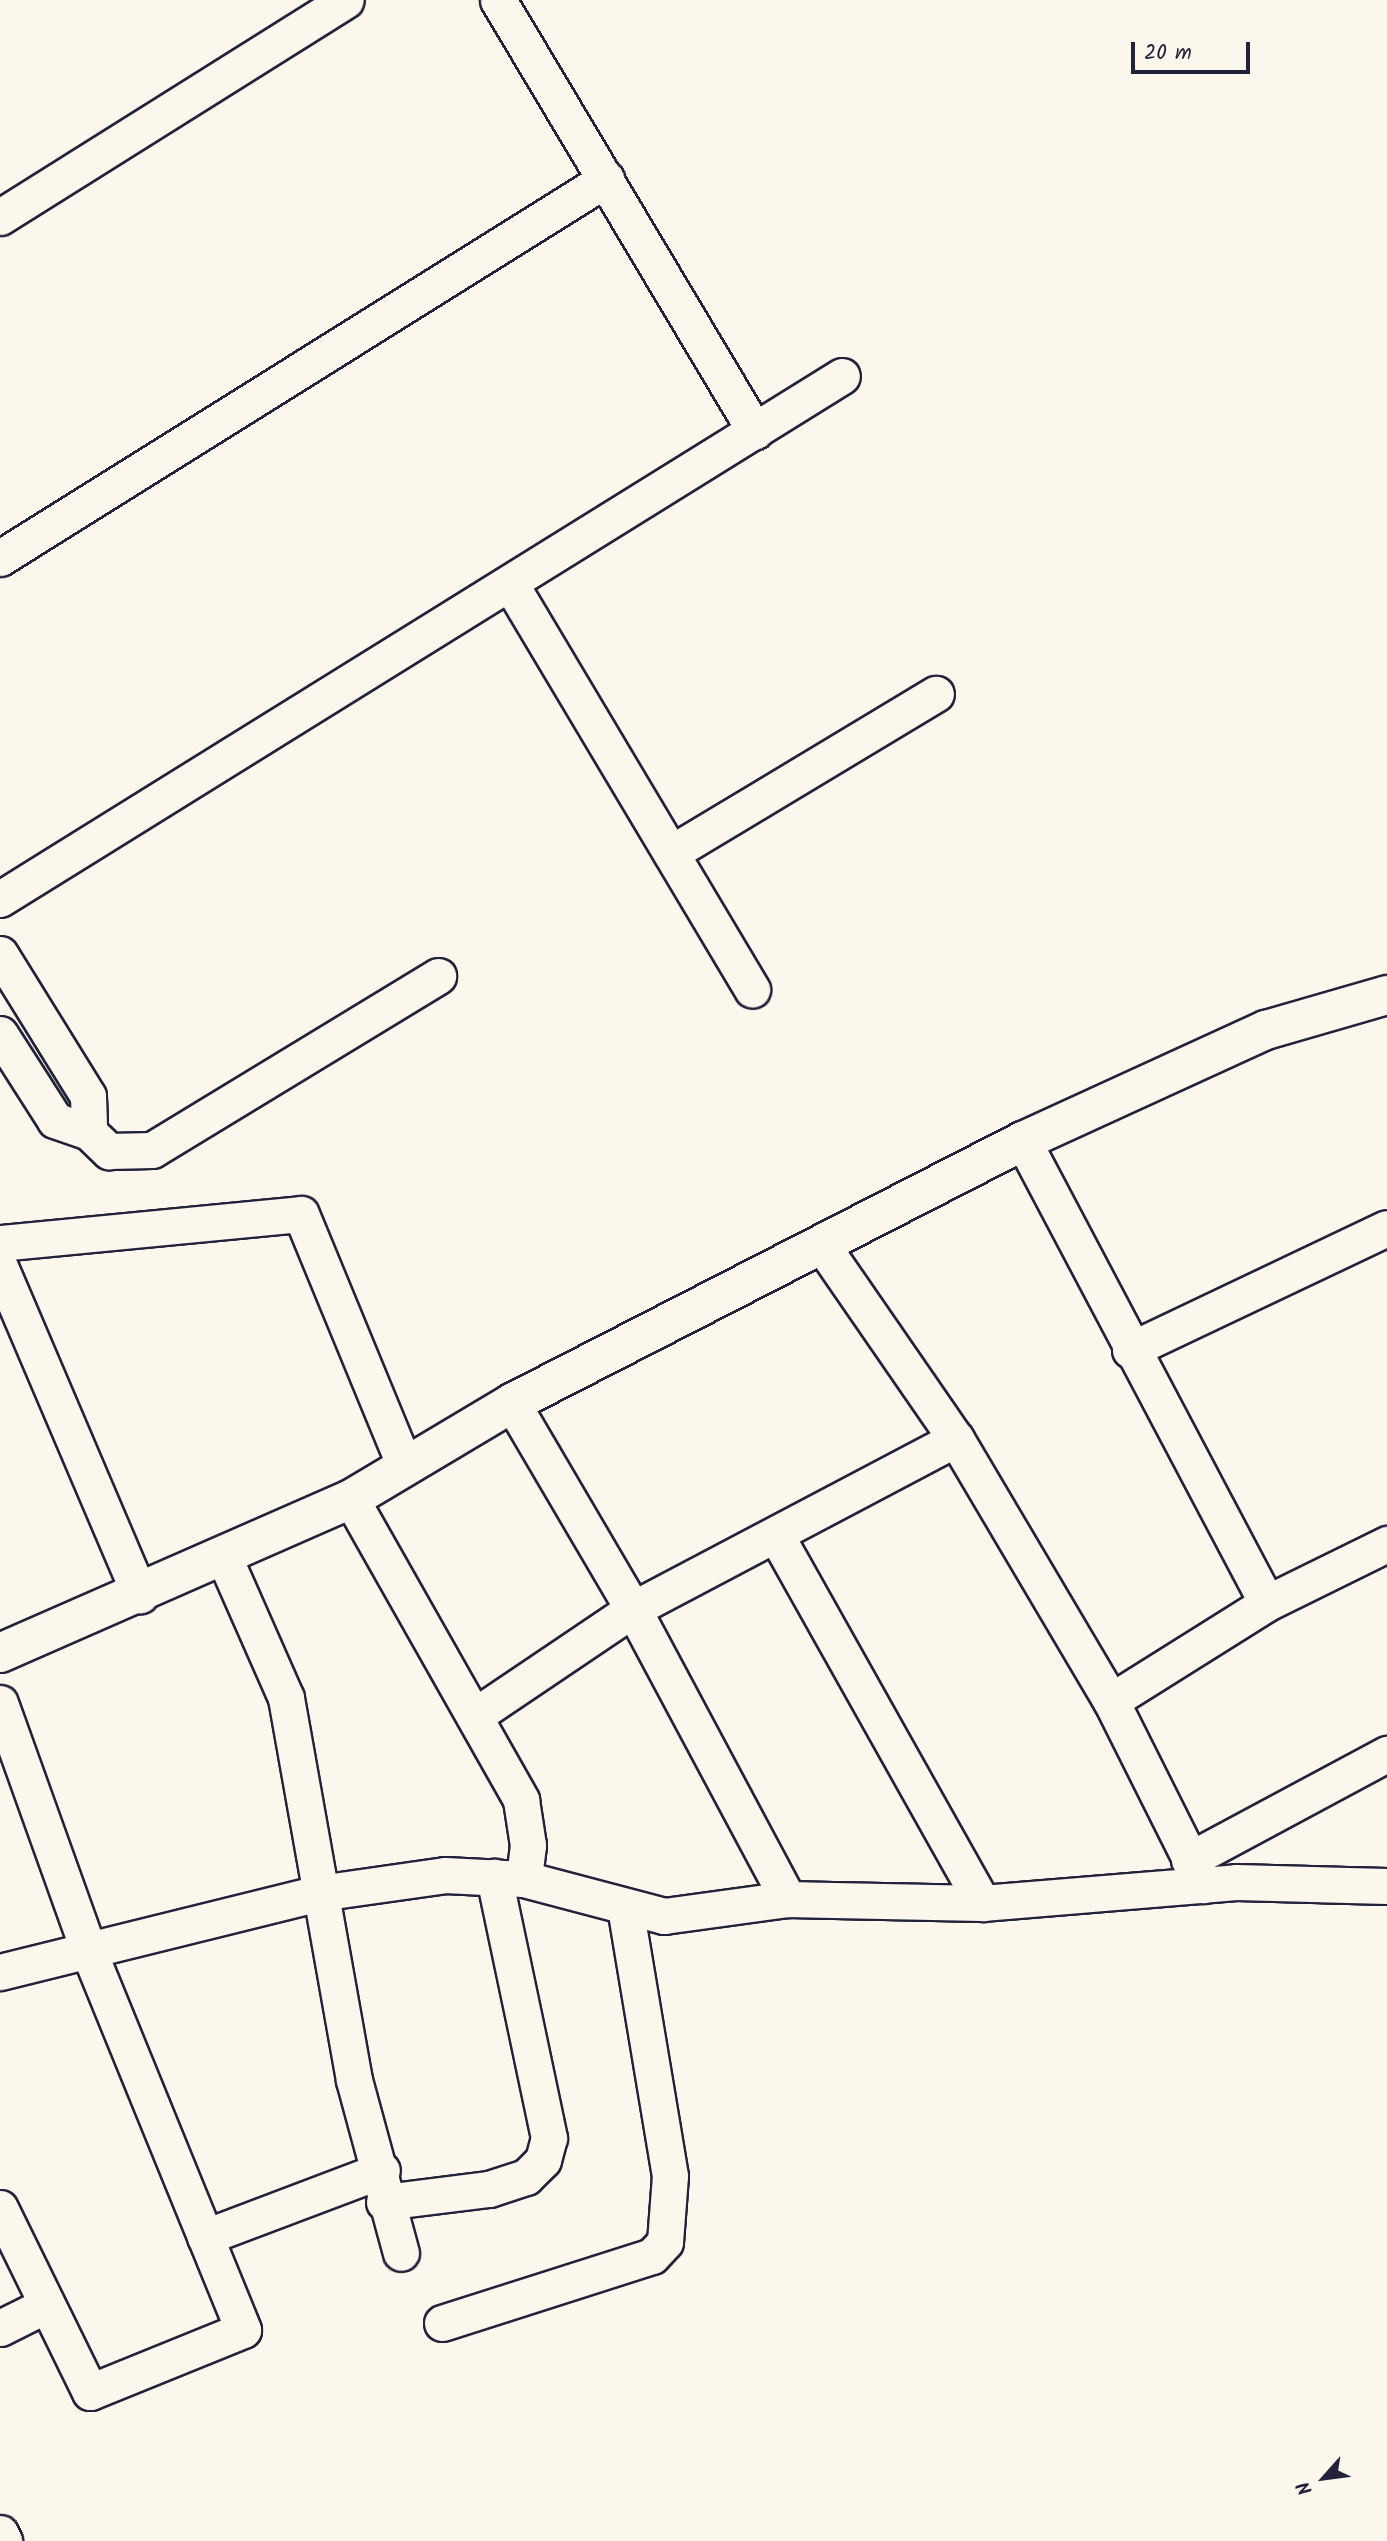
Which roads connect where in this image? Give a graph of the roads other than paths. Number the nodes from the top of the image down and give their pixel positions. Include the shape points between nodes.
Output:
1 (346, 0) edge
2 (498, 0) edge
3 (606, 180) junction
4 (0, 217) edge
5 (842, 376) dead end
6 (755, 431) junction
7 (0, 558) edge
8 (511, 585) junction
9 (936, 694) dead end
10 (671, 853) junction
11 (0, 900) edge
12 (0, 954) edge
13 (438, 976) dead end
14 (752, 990) dead end
15 (1387, 995) edge
16 (0, 1034) edge
17 (89, 1132) junction
18 (1023, 1141) junction
19 (1387, 1228) edge
20 (0, 1243) edge
21 (824, 1248) junction
22 (0, 1267) edge
23 (1130, 1350) junction
24 (512, 1403) junction
25 (956, 1438) junction
26 (404, 1464) junction
27 (351, 1499) junction
28 (777, 1536) junction
29 (1387, 1544) edge
30 (223, 1555) junction
31 (140, 1595) junction
32 (1267, 1603) junction
33 (633, 1609) junction
34 (0, 1653) edge
35 (1111, 1702) junction
36 (0, 1703) edge
37 (476, 1715) junction
38 (1387, 1754) edge
39 (1196, 1873) junction
40 (509, 1878) junction
41 (1387, 1886) edge
42 (319, 1893) junction
43 (788, 1899) junction
44 (982, 1903) junction
45 (625, 1908) junction
46 (89, 1952) junction
47 (0, 1972) edge
48 (383, 2186) junction
49 (0, 2208) edge
50 (205, 2237) junction
51 (401, 2253) dead end
52 (44, 2306) junction
53 (442, 2323) dead end
54 (0, 2328) edge
55 (0, 2533) edge
56 (4, 2541) edge

1 - 4 street
2 - 3 street
3 - 6 street
3 - 7 street
5 - 6 street
6 - 8 street
8 - 10 street
8 - 11 street
9 - 10 street
10 - 14 street
12 - 17 street via 88,1096
13 - 17 street via 152,1150 109,1151
15 - 18 street via 1266,1030
16 - 17 street via 55,1120
18 - 21 street
18 - 23 street
19 - 23 street
20 - 26 street via 301,1214
21 - 24 street
21 - 25 street
22 - 31 street
23 - 32 street
24 - 26 street
24 - 33 street
25 - 28 street
25 - 35 street
26 - 27 street
27 - 30 street
27 - 37 street
28 - 33 street
28 - 44 street
29 - 32 street
30 - 31 street
30 - 42 street via 286,1698
31 - 34 street
32 - 35 street
33 - 37 street
33 - 43 street
35 - 39 street
36 - 46 street
37 - 40 street via 521,1800 528,1844
38 - 39 street
39 - 41 street
39 - 44 street
40 - 42 street via 445,1875
40 - 45 street
40 - 48 street via 544,2114 543,2160 526,2178 489,2189
42 - 46 street
42 - 48 street via 354,2080
43 - 44 street
43 - 45 street via 664,1916
45 - 53 street via 670,2176 665,2242 652,2256
46 - 47 street
46 - 50 street
48 - 50 street
48 - 51 street
49 - 52 street
50 - 52 street via 243,2330 90,2392
52 - 54 street
55 - 56 street

